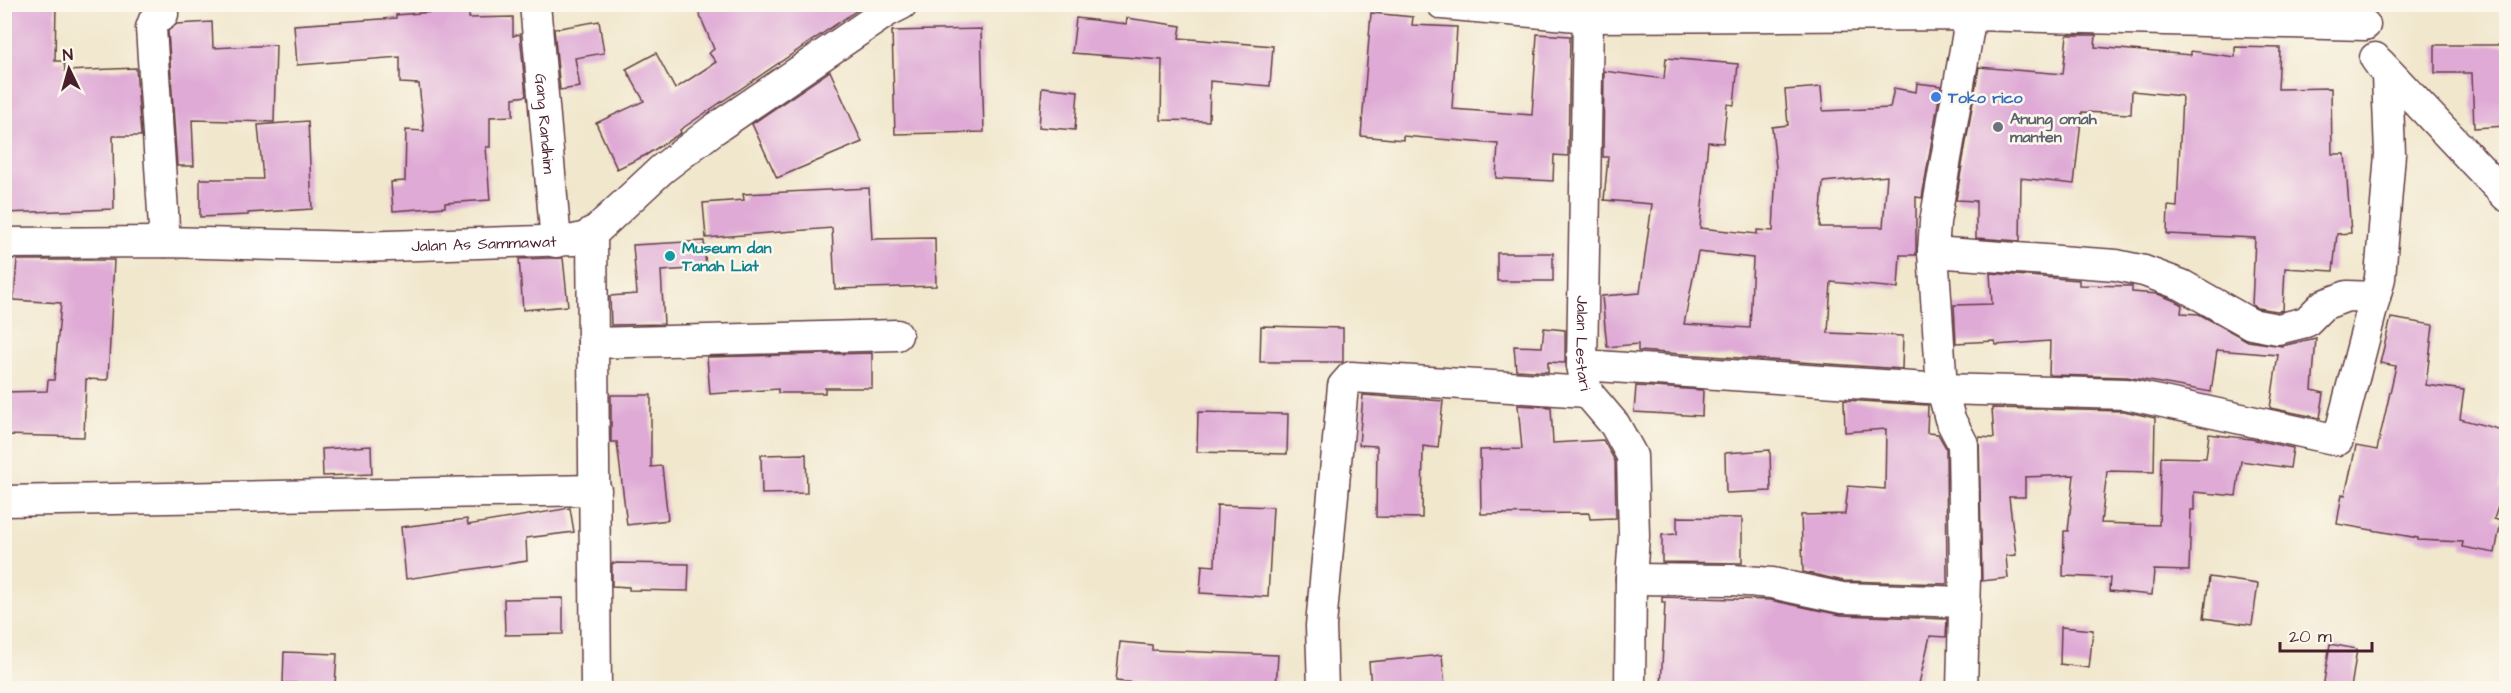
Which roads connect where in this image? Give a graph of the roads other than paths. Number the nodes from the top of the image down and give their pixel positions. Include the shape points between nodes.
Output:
1 (158, 4) edge
2 (535, 4) edge
3 (1442, 4) edge
4 (892, 7) edge
5 (1971, 15) junction
6 (2364, 15) edge
7 (1588, 16) junction
8 (2375, 58) junction
9 (2506, 196) edge
10 (592, 232) junction
11 (165, 242) junction
12 (555, 242) junction
13 (4, 243) edge
14 (1933, 252) junction
15 (2375, 297) junction
16 (897, 335) dead end
17 (593, 343) junction
18 (1584, 378) junction
19 (1942, 389) junction
20 (596, 490) junction
21 (4, 501) edge
22 (1631, 579) junction
23 (1965, 602) junction
24 (596, 688) edge
25 (1323, 688) edge
26 (1630, 688) edge
27 (1962, 688) edge

1 - 11 street via 163,14 151,28
2 - 12 street, Gang Randhim
3 - 7 street
4 - 10 street, Jalan As Sammawat via 713,130 662,169
5 - 6 street
5 - 7 street
5 - 14 street
6 - 8 street via 2368,45
7 - 18 street, Jalan Lestari
8 - 9 street
8 - 15 street via 2386,75 2390,154
10 - 12 street, Jalan As Sammawat via 590,236
10 - 17 street
11 - 12 street, Jalan As Sammawat via 358,247
11 - 13 street, Jalan As Sammawat
14 - 15 street via 2116,265 2144,271 2182,285 2251,324 2278,328 2306,322 2323,305 2347,296
14 - 19 street
15 - 19 street via 2338,440 2126,394
16 - 17 street
17 - 20 street
18 - 19 street
18 - 22 street, Jalan Lestari via 1632,456
18 - 25 street via 1351,377 1343,386 1321,626
19 - 23 street via 1950,419 1963,444
20 - 21 street
20 - 24 street
22 - 23 street via 1733,580 1842,598
22 - 26 street, Jalan Lestari
23 - 27 street

